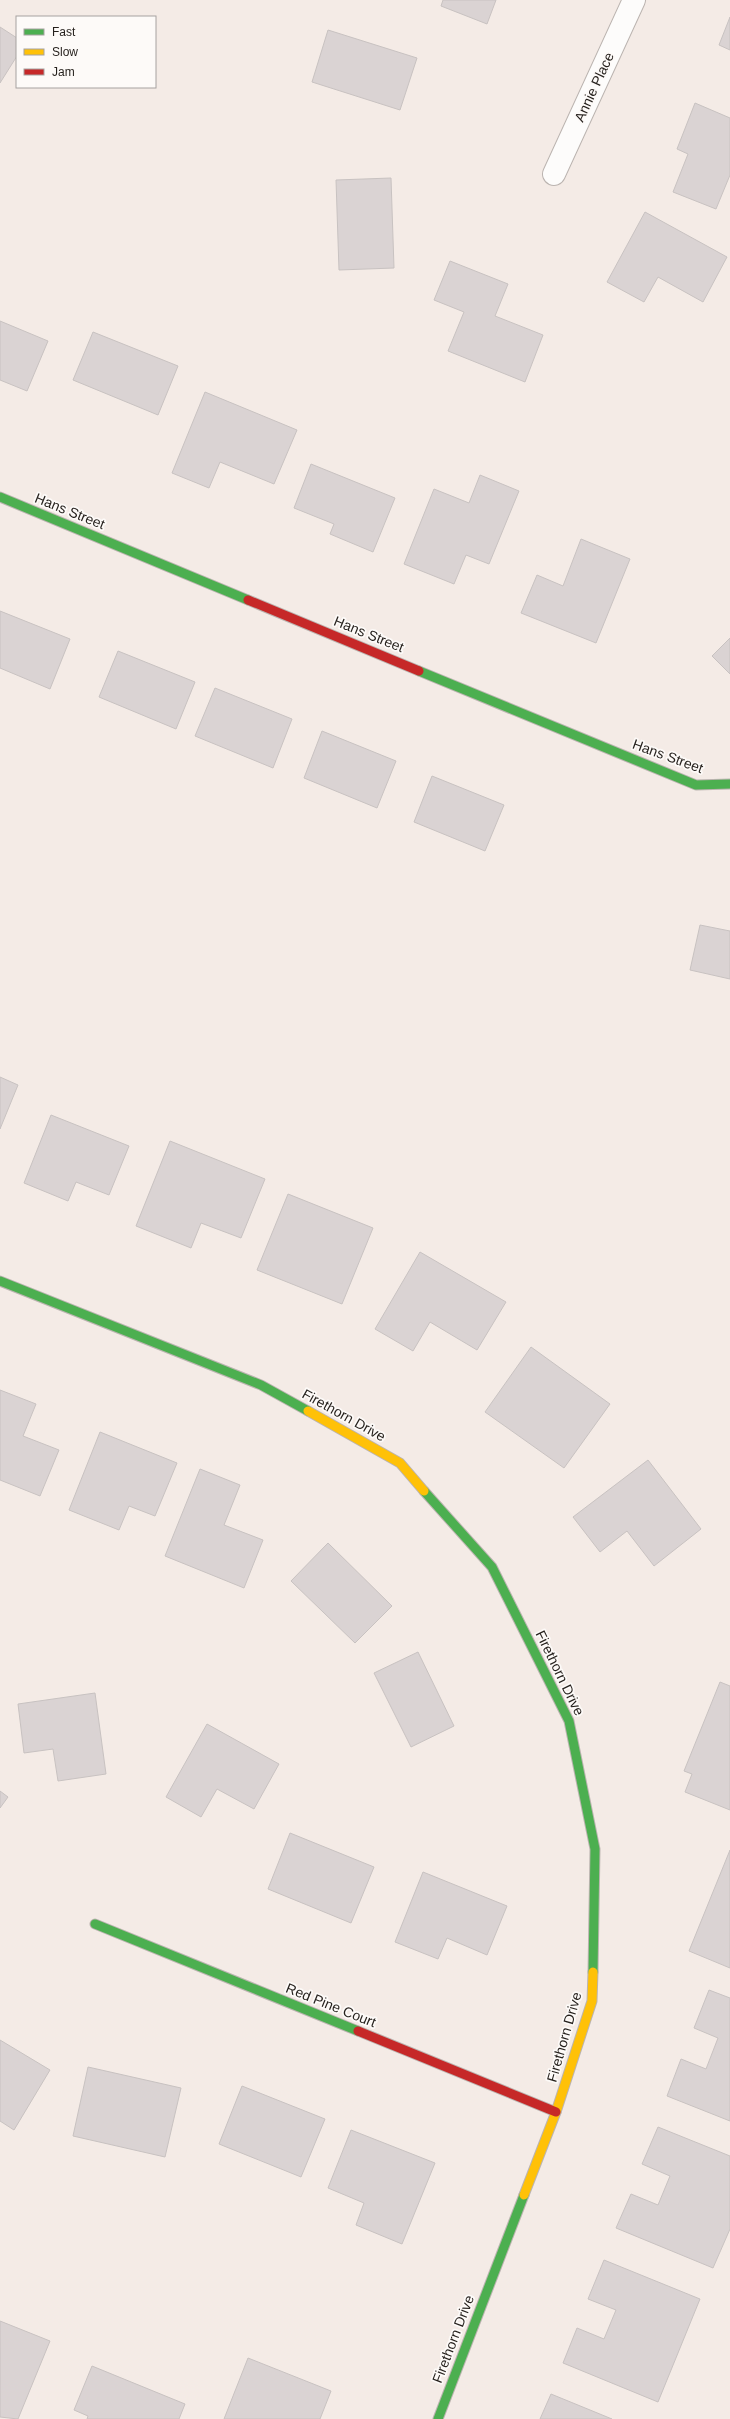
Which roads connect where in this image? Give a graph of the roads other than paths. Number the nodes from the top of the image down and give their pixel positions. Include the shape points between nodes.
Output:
1 (634, 0) edge
2 (554, 174) dead end
3 (0, 497) edge
4 (730, 784) edge
5 (0, 1281) edge
6 (95, 1924) dead end
7 (556, 2112) junction
8 (438, 2419) edge

1 - 2 street, Annie Place
3 - 4 street, Hans Street via 696,785
5 - 7 street, Firethorn Drive via 261,1385 400,1463 492,1567 569,1721 595,1849 592,2000
6 - 7 street, Red Pine Court
7 - 8 street, Firethorn Drive

